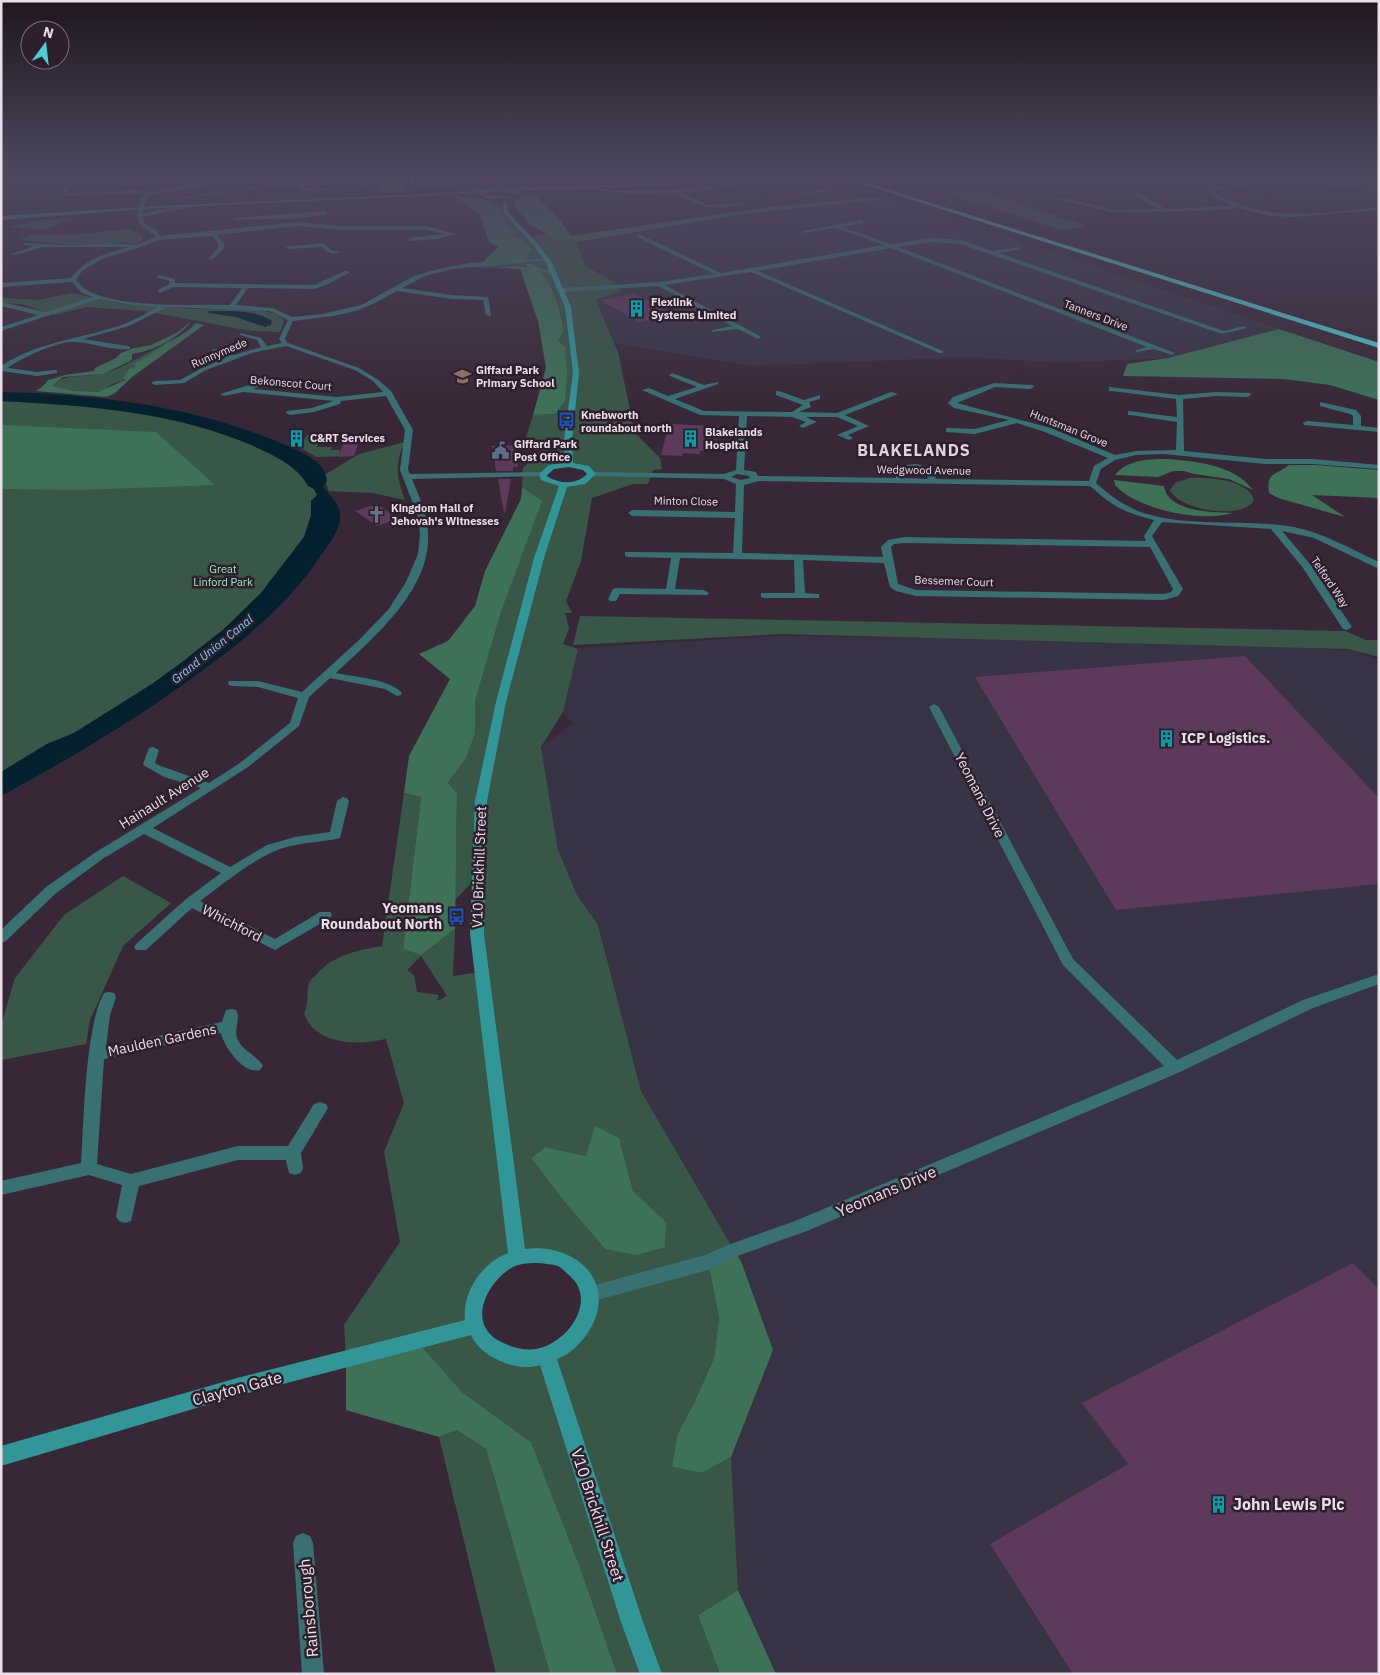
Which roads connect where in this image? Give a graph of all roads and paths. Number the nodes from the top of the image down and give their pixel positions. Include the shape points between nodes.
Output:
1 (116, 254) edge
2 (215, 254) edge
3 (543, 254) edge
4 (677, 254) edge
5 (844, 254) edge
6 (912, 254) edge
7 (995, 254) edge
8 (1089, 254) edge
9 (1109, 254) edge
10 (212, 258) dead end
11 (547, 260) junction
12 (512, 263) junction
13 (481, 264) junction
14 (752, 270) junction
15 (347, 272) dead end
16 (483, 273) dead end
17 (720, 275) junction
18 (557, 276) junction
19 (159, 277) dead end
20 (73, 280) junction
21 (568, 283) dead end
22 (659, 284) junction
23 (1, 285) edge
24 (172, 285) junction
25 (246, 286) junction
26 (396, 289) junction
27 (595, 289) junction
28 (562, 290) junction
29 (160, 291) dead end
30 (98, 297) junction
31 (1, 304) edge
32 (165, 306) junction
33 (232, 306) junction
34 (47, 314) junction
35 (489, 314) dead end
36 (291, 319) junction
37 (737, 327) junction
38 (1244, 328) dead end
39 (1, 329) edge
40 (714, 331) dead end
41 (242, 334) dead end
42 (758, 337) dead end
43 (1379, 338) edge
44 (78, 340) junction
45 (286, 344) junction
46 (1379, 346) edge
47 (1154, 347) junction
48 (128, 348) dead end
49 (265, 348) junction
50 (215, 350) dead end
51 (1138, 351) dead end
52 (941, 352) dead end
53 (1172, 353) dead end
54 (234, 357) junction
55 (2, 369) edge
56 (56, 372) dead end
57 (672, 375) dead end
58 (269, 381) dead end
59 (716, 383) dead end
60 (155, 384) dead end
61 (704, 387) junction
62 (1030, 387) dead end
63 (1112, 389) dead end
64 (243, 390) junction
65 (646, 390) dead end
66 (388, 393) junction
67 (779, 393) dead end
68 (224, 394) dead end
69 (894, 394) dead end
70 (1247, 395) dead end
71 (816, 397) dead end
72 (1179, 397) junction
73 (337, 398) junction
74 (668, 399) junction
75 (804, 402) junction
76 (1323, 404) dead end
77 (290, 413) dead end
78 (1131, 413) dead end
79 (743, 414) junction
80 (794, 414) junction
81 (838, 415) junction
82 (1017, 420) junction
83 (1180, 420) junction
84 (1307, 423) dead end
85 (803, 426) dead end
86 (1357, 428) junction
87 (949, 430) dead end
88 (1379, 430) edge
89 (849, 438) dead end
90 (1180, 453) junction
91 (1113, 457) junction
92 (569, 465) junction
93 (1379, 467) edge
94 (740, 472) junction
95 (543, 474) junction
96 (592, 474) junction
97 (407, 477) junction
98 (727, 477) junction
99 (755, 478) junction
100 (900, 480) junction
101 (932, 481) junction
102 (740, 483) junction
103 (564, 484) junction
104 (1092, 484) junction
105 (632, 512) dead end
106 (739, 514) junction
107 (1159, 519) junction
108 (1274, 527) junction
109 (1152, 544) junction
110 (627, 554) dead end
111 (676, 555) junction
112 (737, 556) junction
113 (798, 557) junction
114 (887, 560) junction
115 (1379, 566) edge
116 (670, 592) junction
117 (704, 593) dead end
118 (764, 595) dead end
119 (800, 595) junction
120 (816, 596) dead end
121 (614, 599) dead end
122 (1347, 627) dead end
123 (327, 674) junction
124 (233, 683) dead end
125 (397, 693) dead end
126 (304, 696) junction
127 (934, 707) dead end
128 (153, 750) dead end
129 (210, 788) junction
130 (343, 801) dead end
131 (145, 829) junction
132 (230, 872) junction
133 (191, 902) junction
134 (325, 915) dead end
135 (1, 938) edge
136 (141, 947) dead end
137 (1379, 979) edge
138 (109, 996) dead end
139 (97, 1055) junction
140 (255, 1066) dead end
141 (1174, 1068) junction
142 (320, 1108) dead end
143 (89, 1168) junction
144 (131, 1180) junction
145 (1, 1188) edge
146 (125, 1216) dead end
147 (517, 1258) junction
148 (590, 1294) junction
149 (475, 1326) junction
150 (547, 1356) junction
151 (1, 1456) edge
152 (303, 1542) dead end
153 (313, 1674) edge
154 (651, 1674) edge

1 - 20 street via 93,261 76,273
2 - 10 street
3 - 11 street
4 - 17 street
5 - 14 street, Tanners Drive
6 - 47 street, Tanners Drive
7 - 38 street, Tanners Drive via 1224,333
8 - 46 highway
9 - 43 highway
11 - 12 street
11 - 18 street
12 - 13 street
12 - 18 street via 540,267
13 - 16 street
13 - 26 street via 441,270
14 - 17 street, Tanners Drive
14 - 52 street
15 - 25 street via 314,287
17 - 22 street, Tanners Drive
18 - 28 street
19 - 24 street via 173,280
20 - 23 street
20 - 30 street via 84,292
21 - 27 street
22 - 27 street, Tanners Drive
22 - 37 street
24 - 25 street
24 - 29 street
25 - 33 street
26 - 35 street via 454,298 486,295
26 - 36 street via 354,309
27 - 28 street, Tanners Drive
28 - 92 street via 572,329 576,373 568,440
30 - 32 street
30 - 34 street
31 - 34 street
32 - 33 street
32 - 44 street via 127,324
33 - 36 street via 272,309
34 - 39 street
36 - 45 street via 282,339
37 - 40 street
37 - 42 street
41 - 49 street, Runnymede via 259,339
44 - 48 street
44 - 55 street via 35,350
45 - 49 street, Runnymede
45 - 66 street via 357,369
47 - 51 street
47 - 53 street, Tanners Drive
49 - 54 street, Runnymede
50 - 54 street via 213,354
54 - 60 street, Runnymede via 204,370 186,384
55 - 56 street via 37,374
57 - 61 street
58 - 64 street, Bekonscot Court
59 - 61 street
61 - 74 street
62 - 82 street, Huntsman Grove via 994,386 952,403
63 - 72 street
64 - 68 street, Bekonscot Court
64 - 73 street, Bekonscot Court
65 - 74 street
66 - 73 street, Bekonscot Court via 365,398
66 - 97 street via 410,430 404,470
67 - 75 street
69 - 81 street
70 - 72 street
71 - 75 street
72 - 83 street
73 - 77 street, Bekonscot Court via 337,402 325,407
74 - 79 street via 703,412
75 - 80 street via 808,405
76 - 86 street via 1353,412 1357,416
78 - 83 street
79 - 80 street
79 - 94 street
80 - 81 street
80 - 85 street via 813,422
81 - 89 street via 865,426 841,435
82 - 87 street, Huntsman Grove via 986,431
82 - 91 street, Huntsman Grove
83 - 90 street
84 - 86 street
86 - 88 street
90 - 91 street via 1133,453
90 - 93 street via 1264,462
91 - 104 street via 1098,465 1091,476
92 - 95 street via 552,467
92 - 96 street via 586,468
94 - 98 street
94 - 99 street
95 - 97 street
95 - 103 street via 548,481
96 - 98 street
96 - 103 street via 585,481
97 - 123 street, Hainault Avenue via 422,516 423,554 411,582 392,612
98 - 102 street
99 - 100 street, Wedgwood Avenue
99 - 102 street
100 - 101 street, Wedgwood Avenue
100 - 101 street via 901,468 916,466 930,470
101 - 104 street, Wedgwood Avenue
102 - 106 street
103 - 147 street, V10 Brickhill Street via 539,558 504,692 481,801 477,934
104 - 107 street via 1101,495 1126,509
105 - 106 street, Minton Close
106 - 112 street
107 - 108 street
107 - 109 street via 1148,536
108 - 115 street via 1326,539
108 - 122 street, Telford Way via 1307,566
109 - 114 street via 904,540 891,542 886,547
109 - 114 street, Bessemer Court via 1178,589 1175,594 1164,597 916,593 893,585
110 - 111 street
111 - 112 street
111 - 116 street
112 - 113 street
113 - 114 street
113 - 119 street
116 - 117 street
116 - 121 street via 616,591
118 - 119 street
119 - 120 street
123 - 125 street
123 - 126 street, Hainault Avenue
124 - 126 street via 258,684
126 - 129 street, Hainault Avenue via 295,724
127 - 141 street, Yeomans Drive via 1068,962
128 - 129 street via 149,764 156,771
129 - 131 street, Hainault Avenue
130 - 132 street, Whichford via 336,841 295,840 271,848
131 - 132 street
131 - 135 street, Hainault Avenue via 100,855 51,890
132 - 133 street, Whichford
133 - 134 street, Whichford via 275,945
133 - 136 street, Whichford
137 - 141 street, Yeomans Drive via 1308,1004
138 - 139 street, Maulden Gardens
139 - 140 street, Maulden Gardens via 229,1020 232,1047
139 - 143 street, Maulden Gardens
141 - 148 street, Yeomans Drive via 801,1226 708,1262
142 - 144 street via 294,1160 238,1153
143 - 144 street
143 - 145 street
144 - 146 street
147 - 148 street via 539,1255 565,1261 580,1274
147 - 149 street via 489,1274 478,1290 473,1306
148 - 150 street via 589,1316 580,1332 564,1348
149 - 150 street via 483,1340 498,1353 522,1359
149 - 151 street, Clayton Gate via 408,1341 163,1408
150 - 154 street, V10 Brickhill Street
152 - 153 street, Rainsborough

